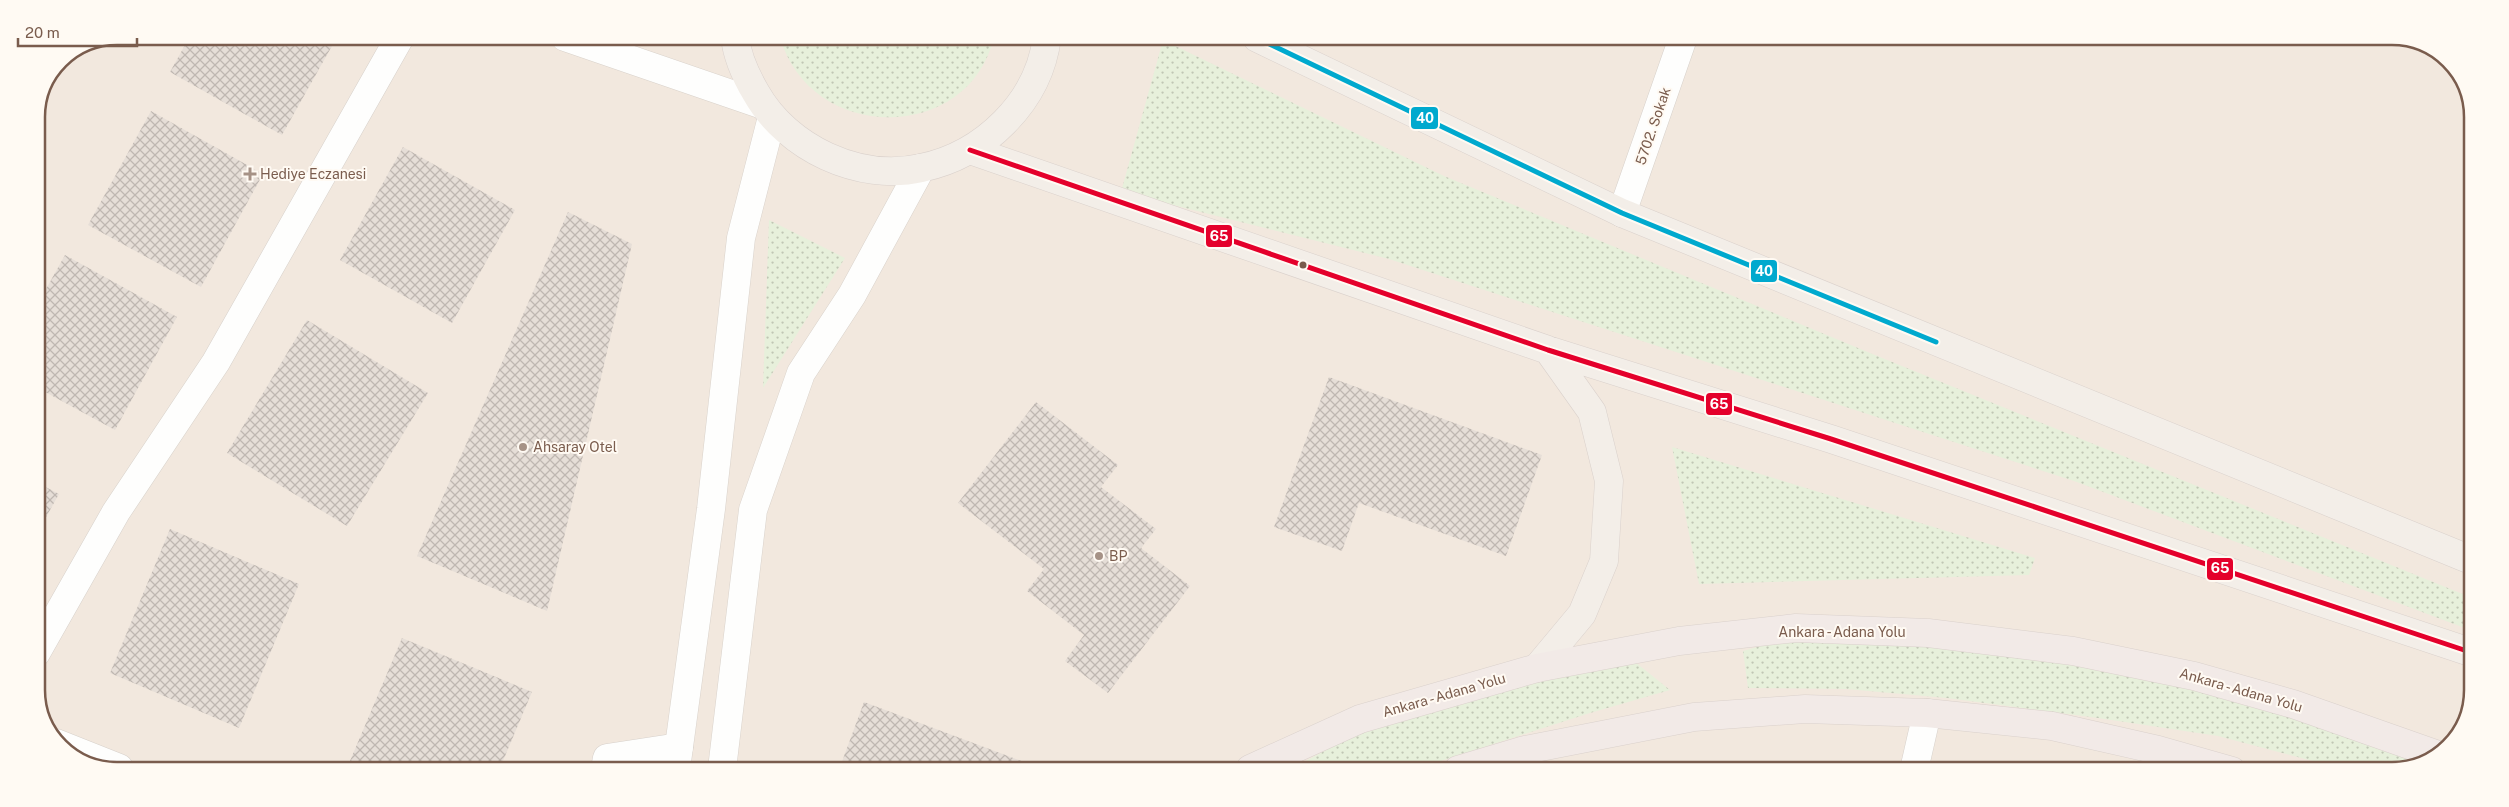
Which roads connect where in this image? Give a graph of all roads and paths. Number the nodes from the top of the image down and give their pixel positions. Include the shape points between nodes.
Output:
1 (395, 45) edge
2 (587, 45) edge
3 (737, 45) edge
4 (1045, 45) edge
5 (1273, 45) edge
6 (1682, 45) edge
7 (767, 111) junction
8 (970, 150) junction
9 (921, 168) junction
10 (1622, 213) junction
11 (1548, 350) junction
12 (2464, 556) edge
13 (45, 637) edge
14 (2464, 650) edge
15 (1537, 668) junction
16 (1927, 714) junction
17 (2429, 752) edge
18 (83, 754) edge
19 (678, 758) edge
20 (99, 760) edge
21 (606, 762) edge
22 (723, 762) edge
23 (1265, 762) edge
24 (1485, 762) edge
25 (1916, 762) edge
26 (2202, 762) edge

1 - 13 main road via 216,362 116,512
2 - 7 main road
3 - 7 main road via 746,75
4 - 8 main road via 1035,79 1019,107 997,131
5 - 10 main road
6 - 10 main road, 5702. Sokak
7 - 9 main road via 803,144 840,162 880,171
7 - 19 main road via 740,238 711,509
8 - 9 main road
8 - 11 main road
9 - 22 main road via 852,295 800,373 753,510
10 - 12 main road
11 - 14 main road via 1831,439
11 - 15 main road via 1592,412 1609,481 1604,561 1582,614
15 - 17 highway, Ankara - Adana Yolu via 1679,641 1796,628 1928,632 2073,650 2194,676 2293,704
15 - 23 highway, Ankara - Adana Yolu via 1360,719
16 - 24 highway via 1805,709 1694,718 1525,750
16 - 25 main road
16 - 26 highway via 2052,726
18 - 20 main road
19 - 21 main road via 607,758

